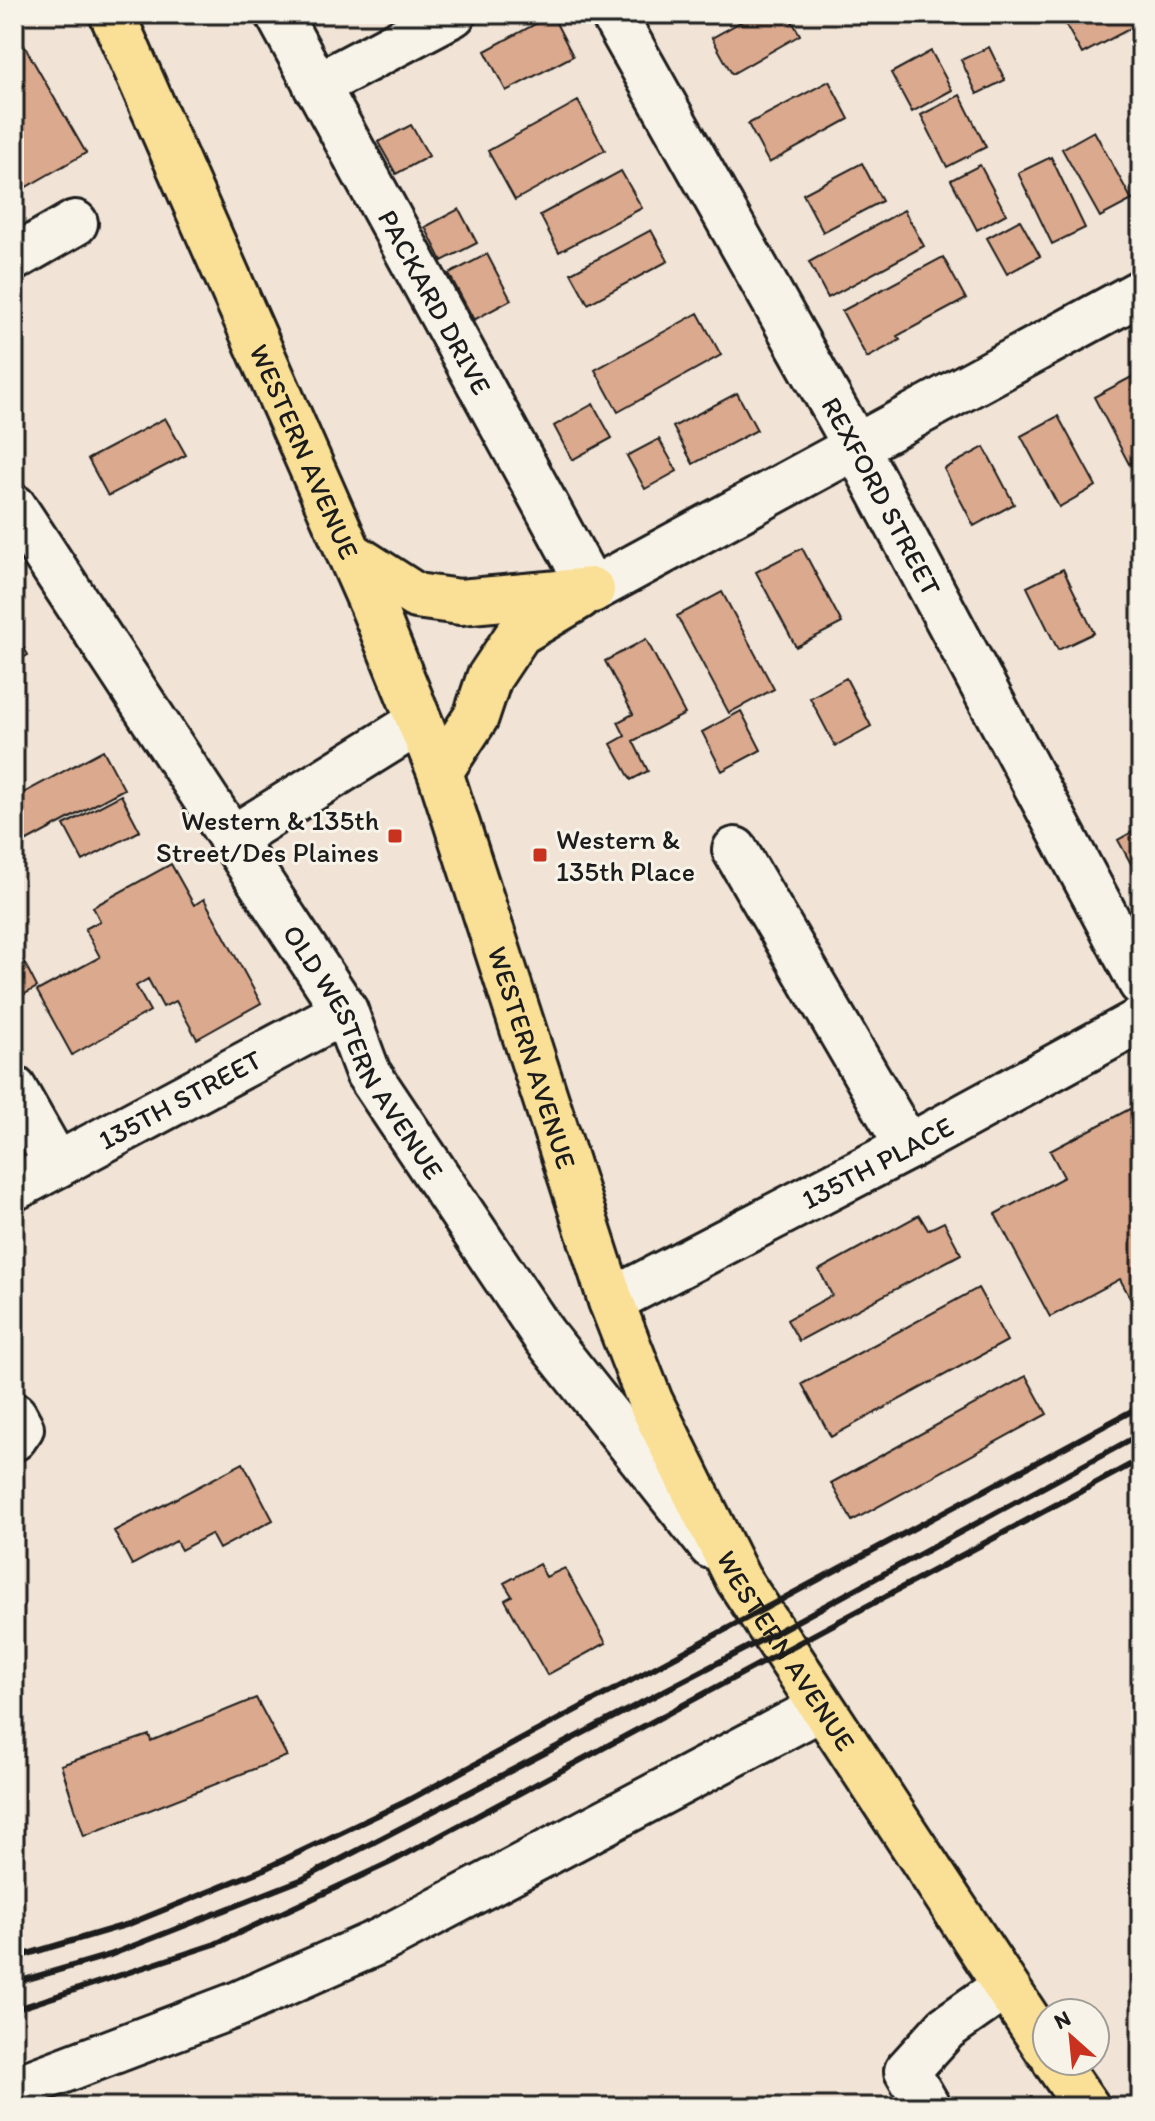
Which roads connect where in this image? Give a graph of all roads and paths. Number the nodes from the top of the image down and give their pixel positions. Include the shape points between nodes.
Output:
1 (112, 14) edge
2 (278, 14) edge
3 (453, 14) edge
4 (613, 14) edge
5 (316, 86) junction
6 (75, 223) dead end
7 (14, 258) edge
8 (1141, 292) edge
9 (855, 445) junction
10 (14, 507) edge
11 (349, 553) junction
12 (592, 590) junction
13 (419, 722) junction
14 (440, 772) junction
15 (231, 839) junction
16 (735, 850) dead end
17 (1141, 983) edge
18 (345, 1011) junction
19 (1141, 1020) edge
20 (14, 1089) edge
21 (908, 1147) junction
22 (57, 1165) junction
23 (14, 1188) edge
24 (611, 1301) junction
25 (14, 1415) edge
26 (14, 1438) edge
27 (738, 1579) junction
28 (821, 1708) junction
29 (1004, 1987) junction
30 (1031, 2026) edge
31 (1066, 2077) edge
32 (14, 2089) edge
33 (928, 2107) edge
34 (1087, 2107) edge

1 - 11 main road, WESTERN AVENUE
2 - 5 street, PACKARD DRIVE
3 - 5 street
4 - 9 street, REXFORD STREET
5 - 12 street, PACKARD DRIVE
6 - 7 street
8 - 9 street
9 - 12 street
9 - 17 street, REXFORD STREET
10 - 15 street, OLD WESTERN AVENUE
11 - 12 main road via 416,596 460,602
11 - 13 main road, WESTERN AVENUE
12 - 14 main road via 519,633 489,678 476,717
13 - 14 main road, WESTERN AVENUE
13 - 15 street
14 - 24 main road, WESTERN AVENUE
15 - 18 street, OLD WESTERN AVENUE
16 - 21 street
18 - 22 street, 135TH STREET
18 - 27 street, OLD WESTERN AVENUE via 368,1073 543,1334
19 - 21 street, 135TH PLACE
20 - 22 street
21 - 24 street, 135TH PLACE
22 - 23 street, 135TH STREET
24 - 27 main road, WESTERN AVENUE via 650,1401
25 - 26 street via 21,1428
27 - 28 main road, WESTERN AVENUE
28 - 29 main road, WESTERN AVENUE
28 - 32 street via 382,1940 238,2004
29 - 30 main road, WESTERN AVENUE
29 - 33 street via 946,2028 907,2071
31 - 34 main road

